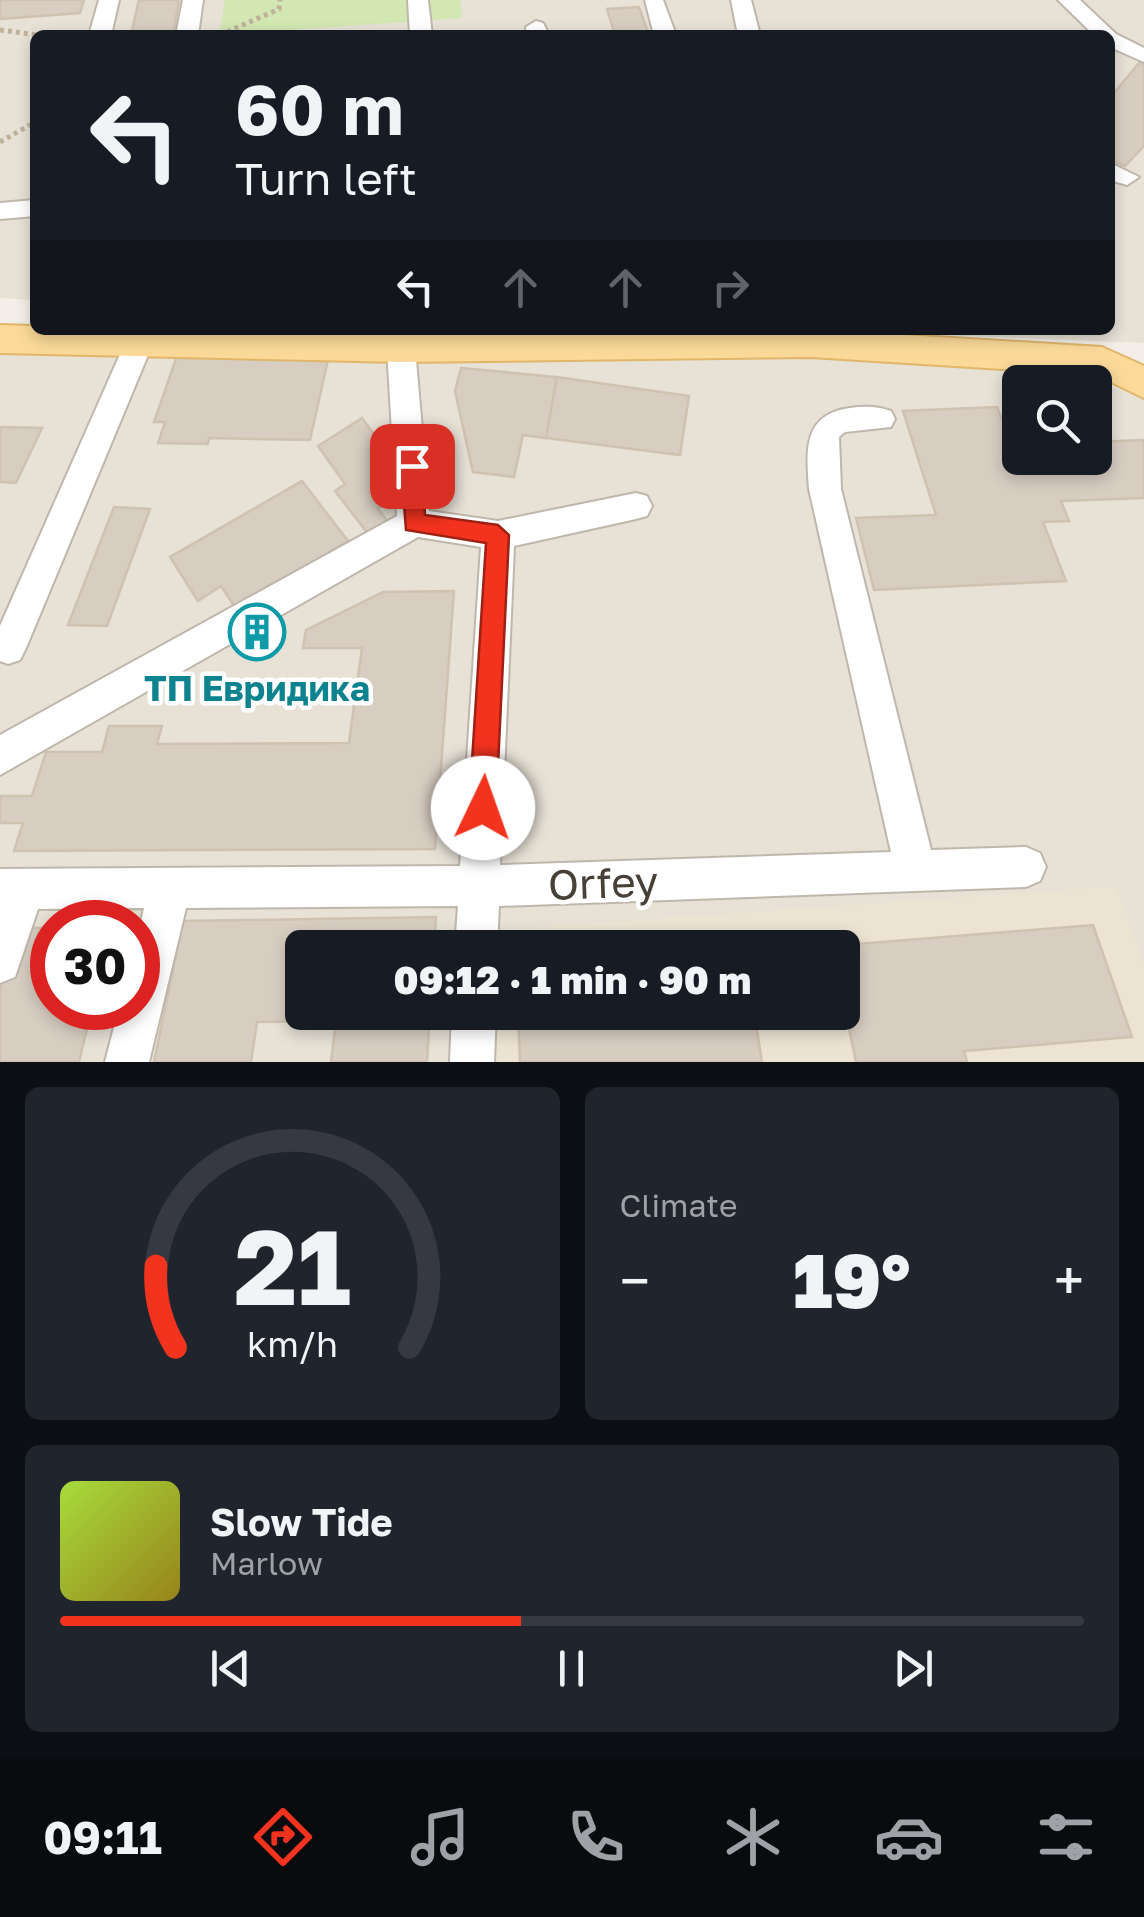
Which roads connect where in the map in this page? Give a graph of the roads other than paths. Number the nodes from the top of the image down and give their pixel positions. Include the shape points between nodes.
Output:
1 (109, 0) edge
2 (193, 0) edge
3 (418, 0) edge
4 (741, 0) edge
5 (1068, 0) edge
6 (654, 2) edge
7 (101, 30) edge
8 (188, 30) edge
9 (421, 30) edge
10 (663, 30) edge
11 (748, 30) edge
12 (1100, 30) edge
13 (1115, 41) edge
14 (1140, 54) edge
15 (1115, 73) edge
16 (30, 209) edge
17 (0, 212) edge
18 (0, 339) edge
19 (139, 343) junction
20 (402, 348) junction
21 (1102, 361) junction
22 (1144, 364) edge
23 (1144, 382) edge
24 (880, 419) dead end
25 (636, 506) dead end
26 (414, 523) junction
27 (498, 535) junction
28 (8, 648) dead end
29 (0, 756) edge
30 (1026, 867) dead end
31 (916, 872) junction
32 (478, 886) junction
33 (170, 888) junction
34 (12, 889) edge
35 (477, 930) edge
36 (0, 962) edge
37 (473, 1030) edge
38 (127, 1062) edge
39 (472, 1062) edge

1 - 7 street
2 - 8 street
3 - 9 street
4 - 11 street
5 - 12 street
6 - 10 street
13 - 14 street
14 - 15 street
16 - 17 street
18 - 19 main road
19 - 20 main road
19 - 28 street
20 - 21 main road via 811,344
20 - 26 street
21 - 22 street
21 - 23 main road
24 - 31 street via 842,418 827,425 820,439 825,489
25 - 27 street
26 - 27 street
26 - 29 street
27 - 32 street
30 - 31 street, Orfey
31 - 32 street, Orfey
32 - 33 street, Orfey
32 - 35 street
33 - 34 street, Orfey
33 - 38 street
34 - 36 street
37 - 39 street

